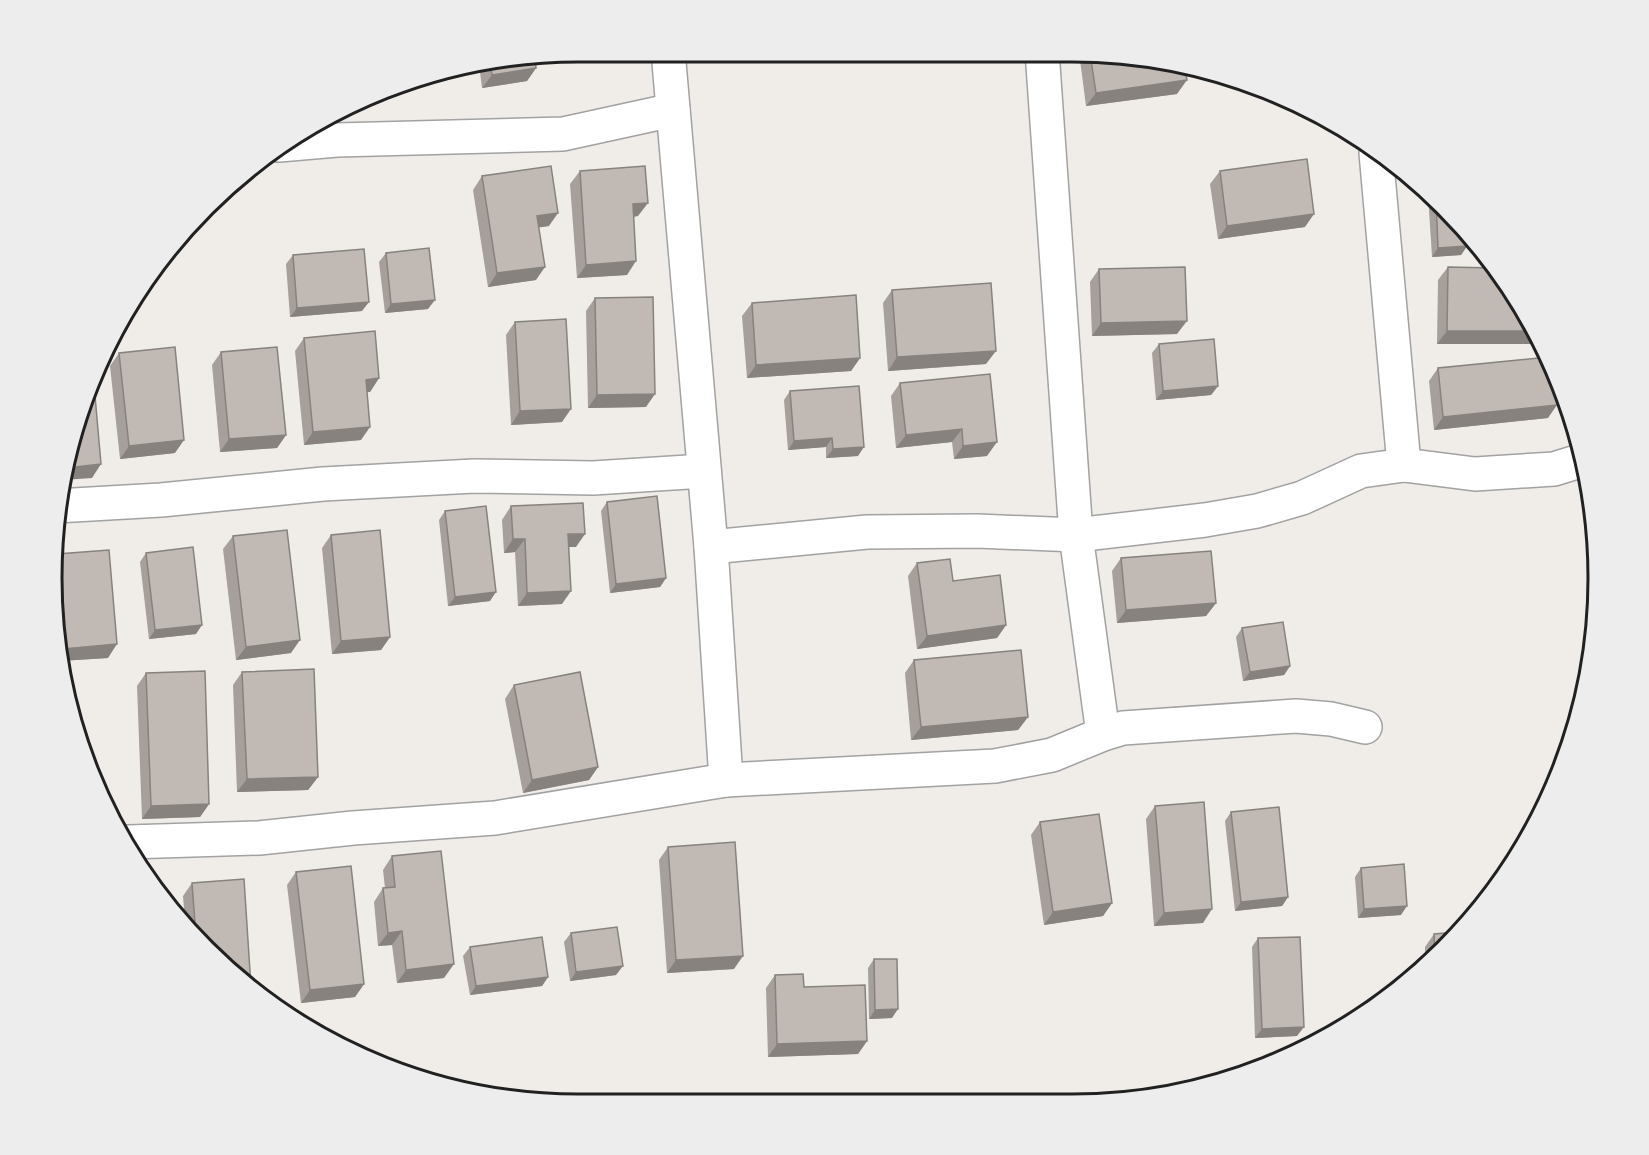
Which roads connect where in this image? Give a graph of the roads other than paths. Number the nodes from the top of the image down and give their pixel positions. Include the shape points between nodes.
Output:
1 (669, 62) edge
2 (1043, 62) edge
3 (674, 110) junction
4 (299, 143) edge
5 (1377, 161) edge
6 (1575, 463) edge
7 (1404, 465) junction
8 (704, 471) junction
9 (67, 505) edge
10 (1076, 535) junction
11 (711, 547) junction
12 (1365, 727) dead end
13 (1103, 734) junction
14 (726, 780) junction
15 (135, 842) edge

1 - 3 street
2 - 10 street
3 - 4 street via 563,135
3 - 8 street
5 - 7 street
6 - 7 street via 1554,469 1474,474
7 - 10 street via 1361,471 1302,498 1257,511
8 - 9 street via 593,478 474,476 323,484
8 - 11 street
10 - 11 street via 867,532
10 - 13 street
11 - 14 street
12 - 13 street via 1296,716 1123,728
13 - 14 street via 1052,755 995,766
14 - 15 street via 495,818 259,838

